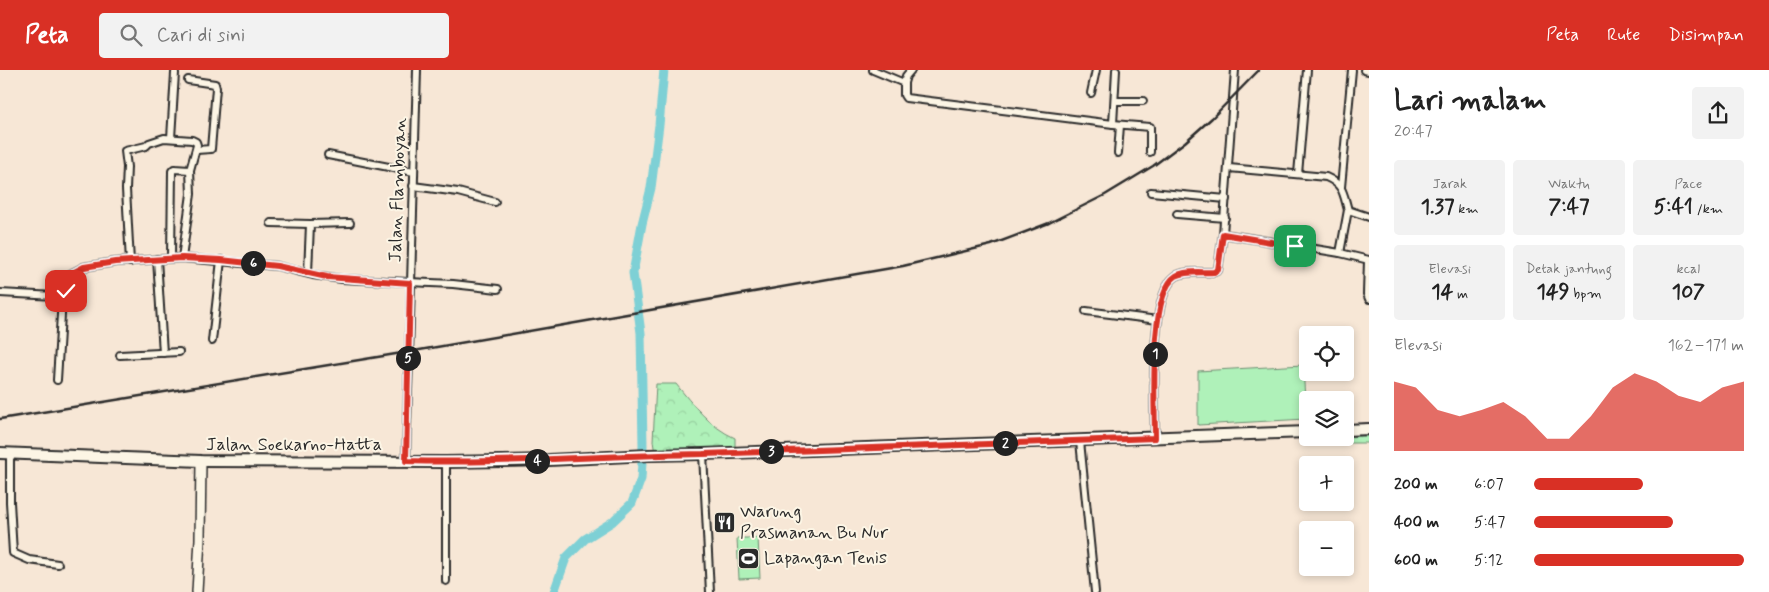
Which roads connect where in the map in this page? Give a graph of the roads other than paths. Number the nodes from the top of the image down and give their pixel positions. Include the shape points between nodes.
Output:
1 (417, 70) edge
2 (873, 70) edge
3 (911, 70) edge
4 (1096, 70) edge
5 (1116, 70) edge
6 (1235, 70) edge
7 (1307, 70) edge
8 (1352, 70) edge
9 (1364, 70) edge
10 (1369, 71) edge
11 (175, 72) dead end
12 (188, 80) dead end
13 (904, 83) junction
14 (1091, 93) dead end
15 (1143, 100) dead end
16 (1115, 101) junction
17 (1116, 124) junction
18 (171, 138) junction
19 (196, 150) junction
20 (1150, 152) dead end
21 (1118, 153) dead end
22 (328, 154) dead end
23 (1229, 168) junction
24 (190, 170) junction
25 (414, 172) junction
26 (1298, 174) junction
27 (413, 186) junction
28 (1341, 187) junction
29 (1150, 192) dead end
30 (1226, 199) junction
31 (495, 202) dead end
32 (1348, 210) junction
33 (1177, 214) dead end
34 (1369, 217) edge
35 (1225, 218) junction
36 (271, 223) dead end
37 (350, 223) dead end
38 (310, 224) junction
39 (1223, 234) junction
40 (1340, 254) junction
41 (171, 258) junction
42 (182, 258) junction
43 (157, 259) junction
44 (221, 260) junction
45 (1369, 260) edge
46 (130, 262) junction
47 (308, 273) junction
48 (410, 283) junction
49 (498, 289) dead end
50 (0, 293) edge
51 (62, 298) junction
52 (1369, 299) edge
53 (1086, 310) dead end
54 (1158, 320) junction
55 (212, 341) dead end
56 (163, 352) junction
57 (180, 352) dead end
58 (120, 355) dead end
59 (57, 380) dead end
60 (1369, 428) edge
61 (1354, 429) edge
62 (1299, 432) edge
63 (1155, 438) junction
64 (1080, 441) junction
65 (5, 453) edge
66 (703, 454) junction
67 (202, 461) junction
68 (406, 461) junction
69 (446, 462) junction
70 (58, 564) dead end
71 (446, 581) dead end
72 (197, 592) edge
73 (710, 592) edge
74 (1094, 592) edge

1 - 25 street, Jalan Flamboyan
2 - 13 street
3 - 13 street
4 - 14 street
5 - 16 street
6 - 23 street
7 - 26 street
8 - 28 street
9 - 10 street
11 - 18 street
12 - 19 street via 215,84 216,88 211,148
13 - 17 street via 906,98
15 - 16 street
16 - 17 street
17 - 20 street via 1150,128
17 - 21 street
18 - 19 street via 192,140 196,142
18 - 46 street via 125,151
19 - 24 street
22 - 25 street
23 - 26 street
23 - 30 street
24 - 41 street via 172,171
24 - 42 street via 190,211
25 - 27 street, Jalan Flamboyan
26 - 28 street via 1326,177
27 - 31 street via 458,192
27 - 48 street, Jalan Flamboyan
28 - 32 street
29 - 30 street
30 - 35 street
32 - 34 street
32 - 40 street
33 - 35 street
35 - 39 street
36 - 38 street
37 - 38 street
38 - 47 street
39 - 40 street
39 - 54 street via 1218,270 1174,277 1166,290
40 - 45 street
41 - 42 street
41 - 43 street
42 - 44 street
43 - 46 street
43 - 56 street
44 - 47 street
44 - 55 street
45 - 52 street
46 - 51 street via 84,267 69,274
47 - 48 street via 342,279
48 - 49 street
48 - 68 street, Jalan Flamboyan
50 - 51 street
51 - 59 street
53 - 54 street
54 - 63 street
56 - 57 street
56 - 58 street
60 - 61 main road
62 - 63 main road, Jalan Soekarno-Hatta
63 - 64 main road, Jalan Soekarno-Hatta
64 - 66 main road, Jalan Soekarno-Hatta
64 - 74 street
65 - 67 main road, Jalan Soekarno-Hatta
65 - 70 street via 13,553 29,560
66 - 69 main road, Jalan Soekarno-Hatta
66 - 73 street
67 - 68 main road, Jalan Soekarno-Hatta
67 - 72 street
68 - 69 main road, Jalan Soekarno-Hatta
69 - 71 street

